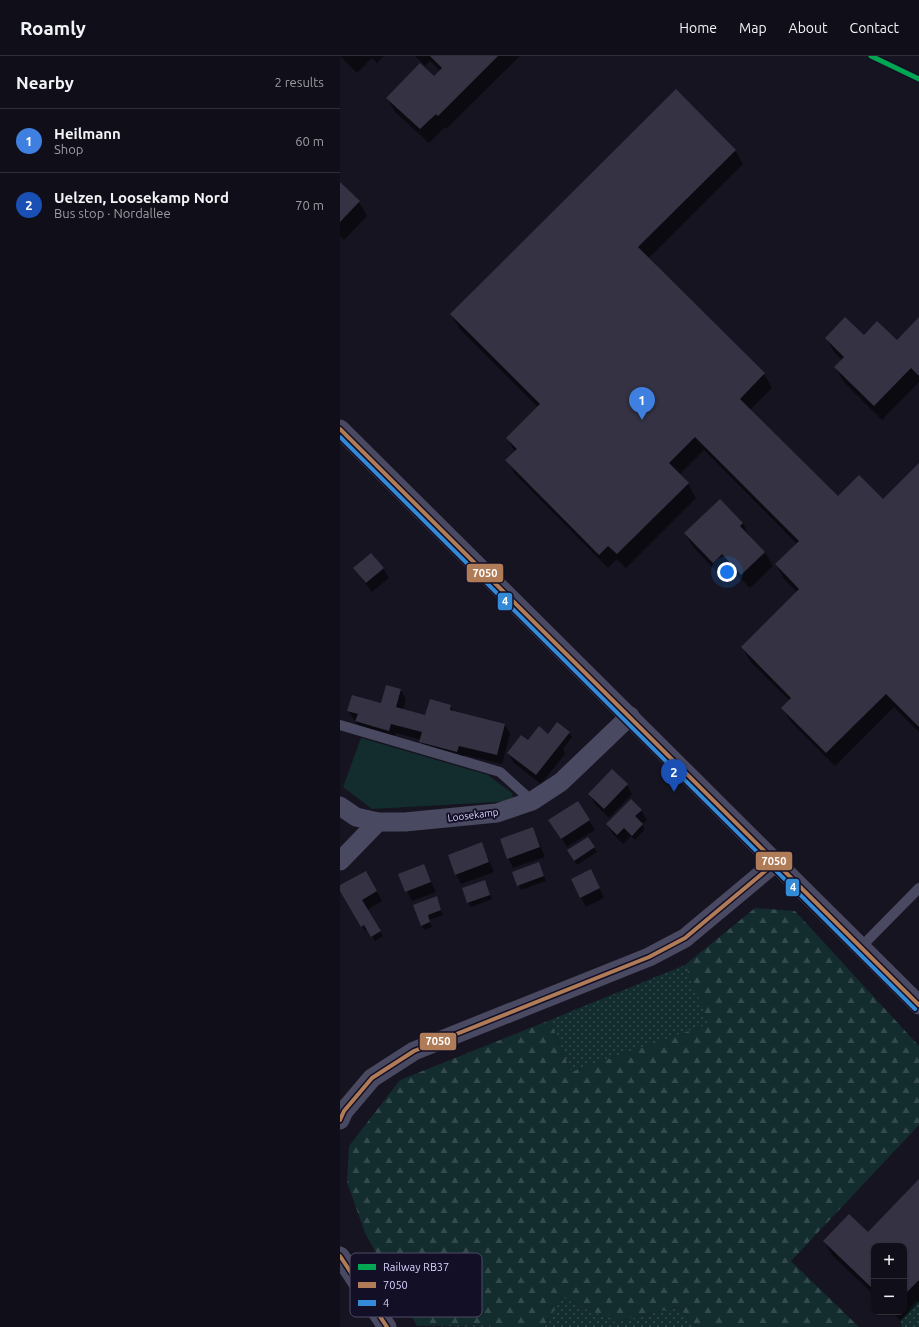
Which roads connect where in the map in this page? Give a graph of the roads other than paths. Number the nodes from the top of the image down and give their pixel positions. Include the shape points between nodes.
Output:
1 (340, 429) edge
2 (630, 716) junction
3 (340, 725) edge
4 (532, 801) junction
5 (340, 806) edge
6 (378, 822) junction
7 (340, 861) edge
8 (776, 862) junction
9 (919, 888) edge
10 (861, 947) junction
11 (919, 1005) edge
12 (340, 1120) edge
13 (340, 1256) edge
14 (350, 1271) edge
15 (380, 1317) edge
16 (387, 1327) edge

1 - 2 street
2 - 4 street, Loosekamp via 561,782
2 - 8 street
3 - 4 lane via 500,772
4 - 6 street, Loosekamp via 497,813 405,822
5 - 6 street, Loosekamp via 356,817
6 - 7 street
8 - 10 street
8 - 12 street via 685,938 649,957 414,1051 372,1078 344,1111
9 - 10 lane
10 - 11 street
13 - 14 street
15 - 16 street

